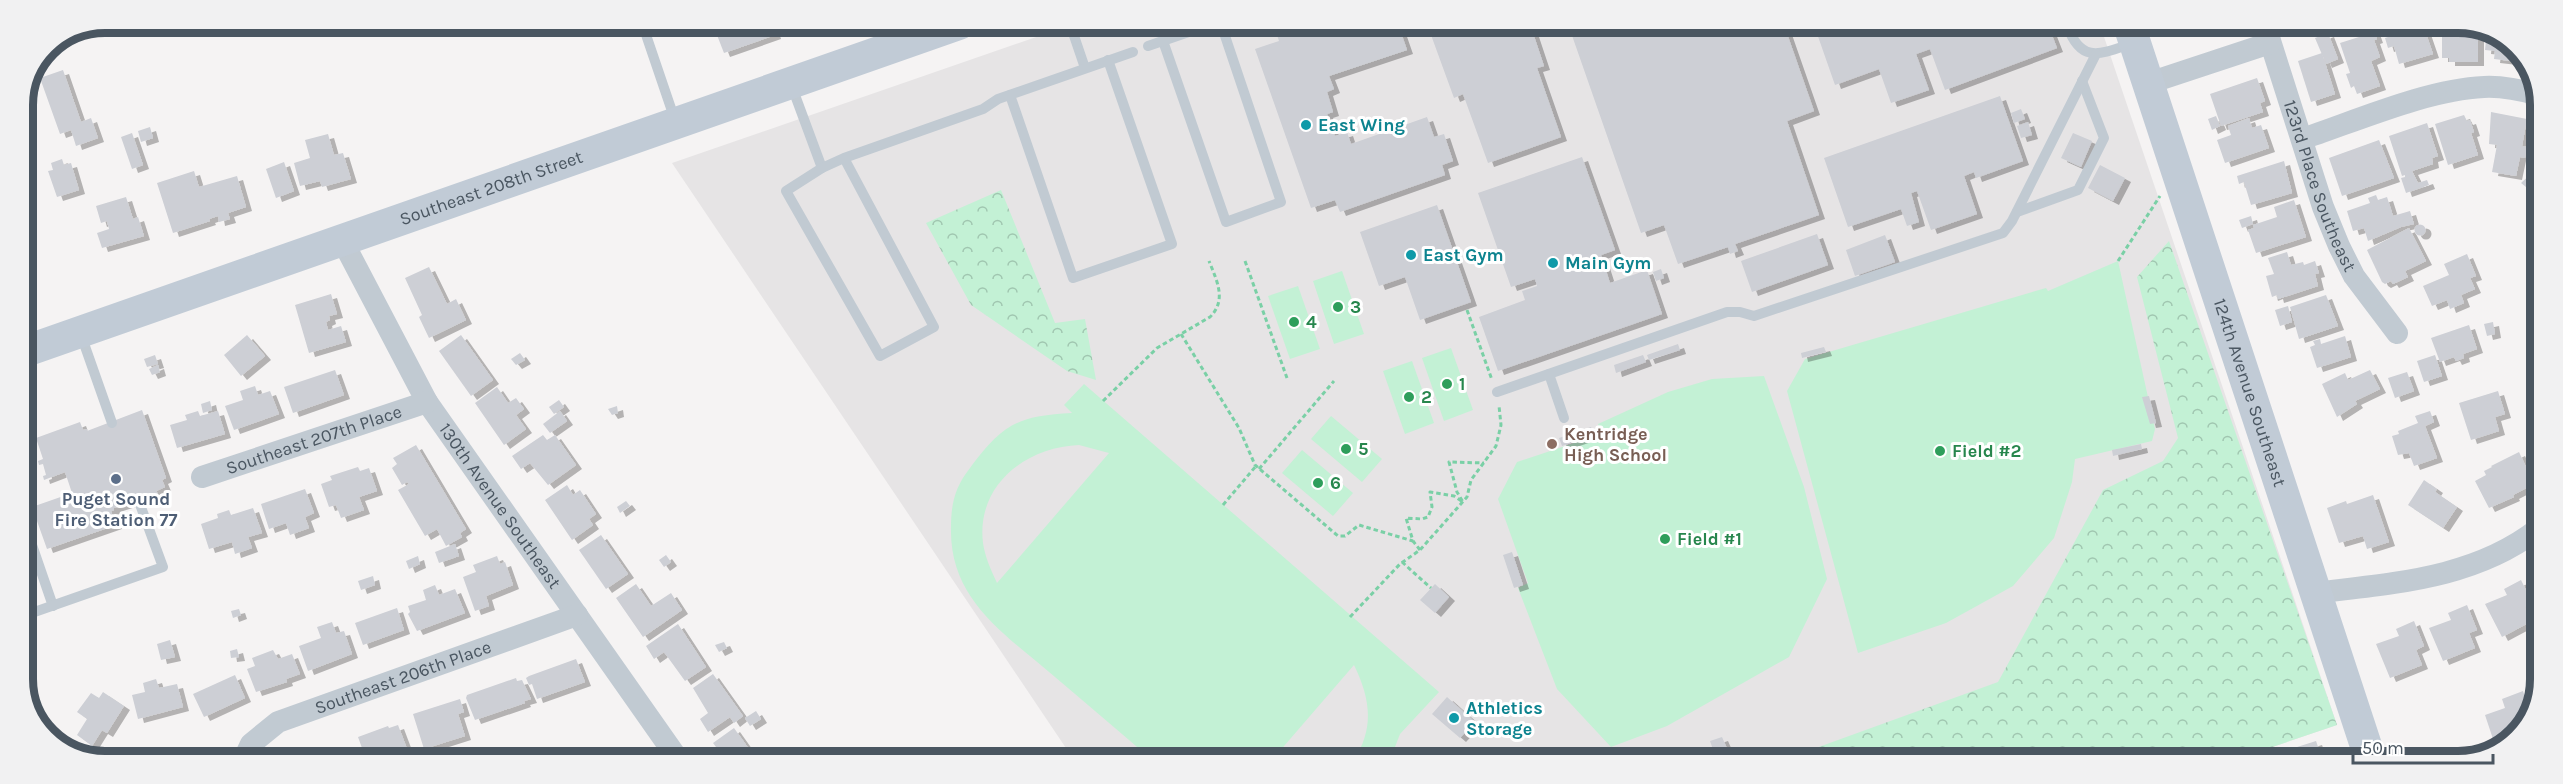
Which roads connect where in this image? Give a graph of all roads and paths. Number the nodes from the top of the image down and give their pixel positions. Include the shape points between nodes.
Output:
1 (645, 33) edge
2 (933, 33) edge
3 (1073, 33) edge
4 (1186, 33) edge
5 (1224, 33) edge
6 (2071, 33) edge
7 (2132, 34) edge
8 (2267, 34) edge
9 (1163, 41) junction
10 (1148, 46) dead end
11 (1133, 52) dead end
12 (2096, 54) junction
13 (1108, 60) junction
14 (1085, 68) junction
15 (2082, 81) junction
16 (791, 82) junction
17 (2149, 83) junction
18 (2529, 92) edge
19 (1010, 95) junction
20 (676, 123) junction
21 (2302, 139) junction
22 (844, 158) junction
23 (822, 168) junction
24 (2181, 182) junction
25 (2018, 212) junction
26 (342, 240) junction
27 (1209, 261) dead end
28 (1245, 261) dead end
29 (2118, 261) dead end
30 (1467, 310) dead end
31 (80, 332) junction
32 (1181, 333) junction
33 (2397, 333) dead end
34 (33, 348) edge
35 (1549, 374) junction
36 (1287, 378) dead end
37 (1334, 381) dead end
38 (1497, 393) junction
39 (1102, 401) dead end
40 (427, 402) junction
41 (1564, 417) dead end
42 (112, 423) dead end
43 (1484, 463) junction
44 (1258, 468) junction
45 (202, 477) dead end
46 (138, 499) dead end
47 (1463, 502) junction
48 (1223, 505) dead end
49 (2530, 536) edge
50 (1413, 542) junction
51 (33, 548) edge
52 (1420, 550) junction
53 (1402, 562) junction
54 (1431, 588) dead end
55 (2315, 593) junction
56 (53, 606) junction
57 (33, 613) edge
58 (577, 615) junction
59 (1350, 617) dead end
60 (248, 751) edge
61 (672, 751) edge
62 (2368, 751) edge

1 - 20 lane
2 - 16 main road, Southeast 208th Street
3 - 14 lane
4 - 9 lane
5 - 9 lane via 1281,202 1226,222
6 - 12 lane via 2078,47
7 - 12 lane
7 - 17 main road, 124th Avenue Southeast
8 - 17 street
8 - 21 street, 123rd Place Southeast
9 - 10 lane
11 - 13 lane
12 - 15 lane
13 - 14 lane
13 - 19 lane via 1172,244 1073,278
14 - 19 lane
15 - 25 lane
15 - 25 lane via 2104,138 2078,190
16 - 20 main road, Southeast 208th Street
16 - 23 lane
17 - 24 main road, 124th Avenue Southeast
18 - 21 street via 2485,87 2453,90
19 - 22 lane via 983,109
20 - 26 main road, Southeast 208th Street
21 - 33 street, 123rd Place Southeast via 2323,207 2346,262
22 - 23 lane
22 - 23 lane via 934,327 880,356 786,190
24 - 29 path via 2166,188
24 - 55 main road, 124th Avenue Southeast
25 - 35 lane via 2003,233 1754,316 1727,312
26 - 31 main road, Southeast 208th Street
26 - 40 street, 130th Avenue Southeast
27 - 32 path via 1219,286 1219,306 1210,317
28 - 36 path
30 - 38 path
31 - 34 main road, Southeast 208th Street
31 - 42 lane
32 - 39 path via 1145,358
32 - 44 path via 1239,428
35 - 38 lane
35 - 41 lane
37 - 44 path
38 - 43 path via 1501,425 1496,446
40 - 45 street, Southeast 207th Place
40 - 58 street, 130th Avenue Southeast
43 - 47 path via 1471,480
43 - 47 path via 1449,462
44 - 48 path
44 - 50 path via 1338,536 1345,536 1359,525
46 - 56 lane via 163,567
47 - 50 path via 1454,496 1430,492 1432,507 1428,517 1406,518
47 - 52 path
49 - 55 street via 2490,559 2446,575
50 - 52 path
51 - 56 lane
52 - 53 path
53 - 54 path
53 - 59 path
55 - 62 main road, 124th Avenue Southeast
56 - 57 lane
58 - 60 street, Southeast 206th Place via 279,722
58 - 61 street, 130th Avenue Southeast

